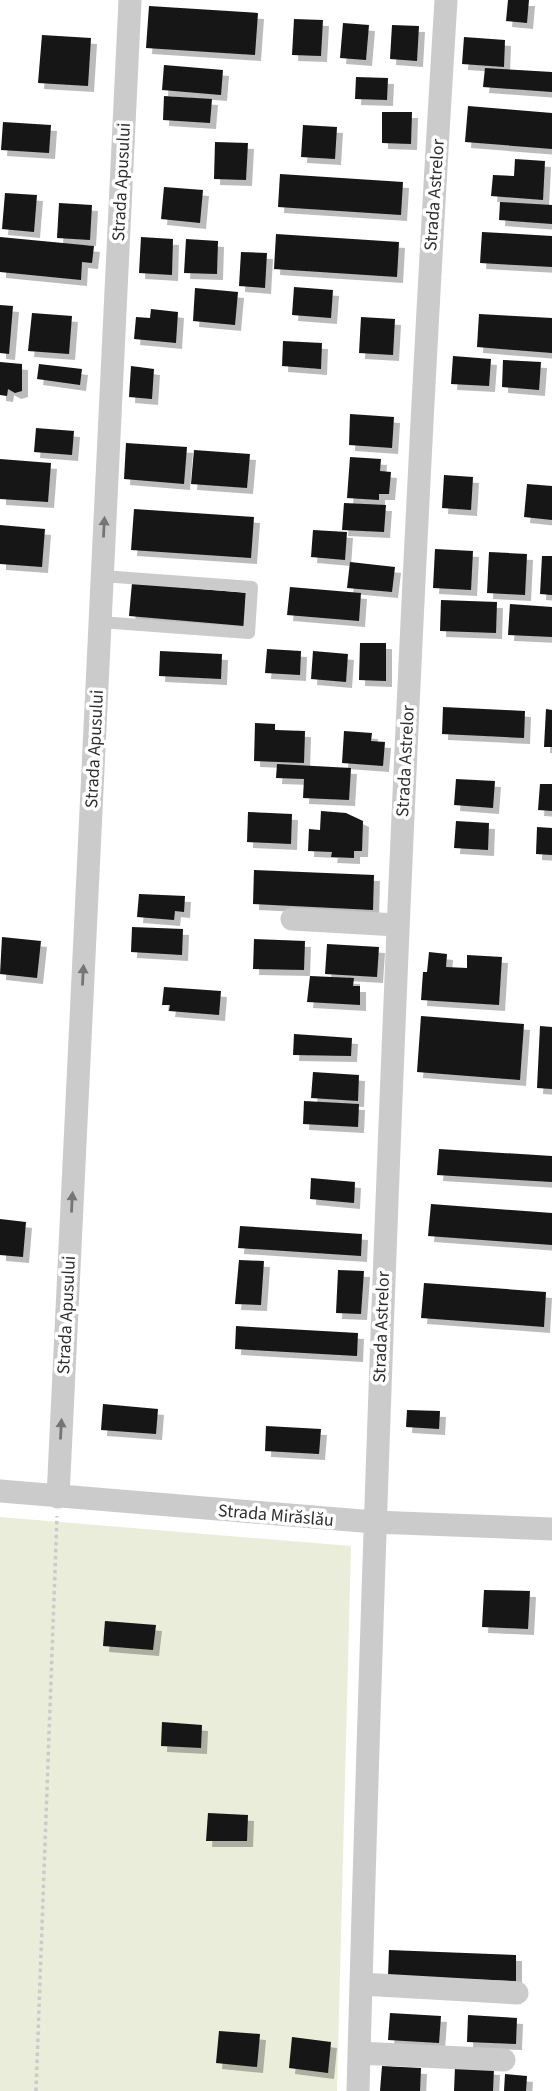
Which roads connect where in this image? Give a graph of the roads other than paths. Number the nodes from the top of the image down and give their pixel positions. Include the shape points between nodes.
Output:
1 (130, 0) edge
2 (446, 0) edge
3 (102, 576) junction
4 (100, 622) junction
5 (292, 919) dead end
6 (397, 925) junction
7 (0, 1491) edge
8 (58, 1497) junction
9 (374, 1522) junction
10 (552, 1529) edge
11 (361, 1984) junction
12 (517, 1993) dead end
13 (359, 2053) junction
14 (505, 2060) dead end
15 (358, 2091) edge

3 -> 1 street, Strada Apusului
2 - 6 street, Strada Astrelor
3 - 4 street, Strada Apusului
3 - 4 lane via 252,587 249,633
8 -> 4 street, Strada Apusului
5 - 6 street
6 - 9 street, Strada Astrelor
7 - 8 street, Strada Mirăslău
8 - 9 street, Strada Mirăslău
9 - 10 street, Strada Mirăslău
9 - 11 street, Strada Astrelor
11 - 12 street
11 - 13 street, Strada Astrelor
13 - 14 street
13 - 15 street, Strada Astrelor

